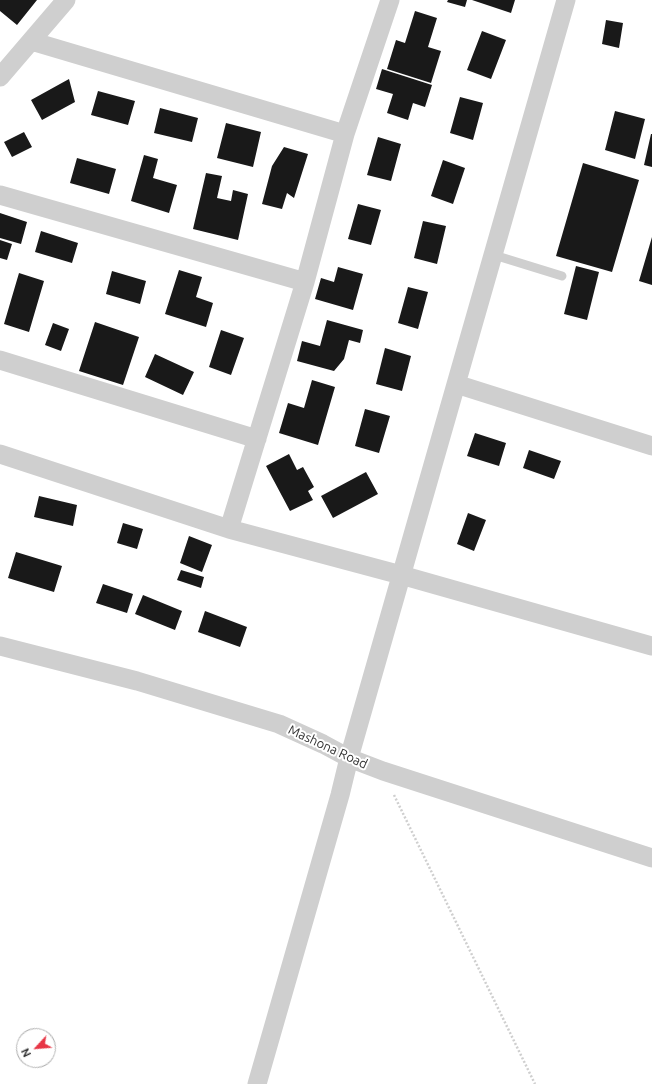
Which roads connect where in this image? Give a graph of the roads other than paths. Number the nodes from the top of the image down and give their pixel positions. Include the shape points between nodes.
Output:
1 (66, 0) edge
2 (390, 0) edge
3 (566, 0) edge
4 (31, 41) junction
5 (0, 77) edge
6 (344, 134) junction
7 (0, 195) edge
8 (494, 255) junction
9 (562, 276) dead end
10 (305, 282) junction
11 (0, 360) edge
12 (456, 384) junction
13 (257, 439) junction
14 (652, 446) edge
15 (0, 454) edge
16 (229, 529) junction
17 (401, 575) junction
18 (0, 646) edge
19 (652, 646) edge
20 (349, 758) junction
21 (652, 858) edge
22 (257, 1084) edge

1 - 4 street
2 - 6 street
3 - 8 street
4 - 5 street
4 - 6 street
6 - 10 street
7 - 10 street
8 - 9 lane
8 - 12 street
10 - 13 street
11 - 13 street
12 - 14 street
12 - 17 street
13 - 16 street
15 - 16 street
16 - 17 street
17 - 19 street
17 - 20 street
18 - 20 street, Mashona Road via 137,681 278,724
20 - 21 street, Mashona Road
20 - 22 street

